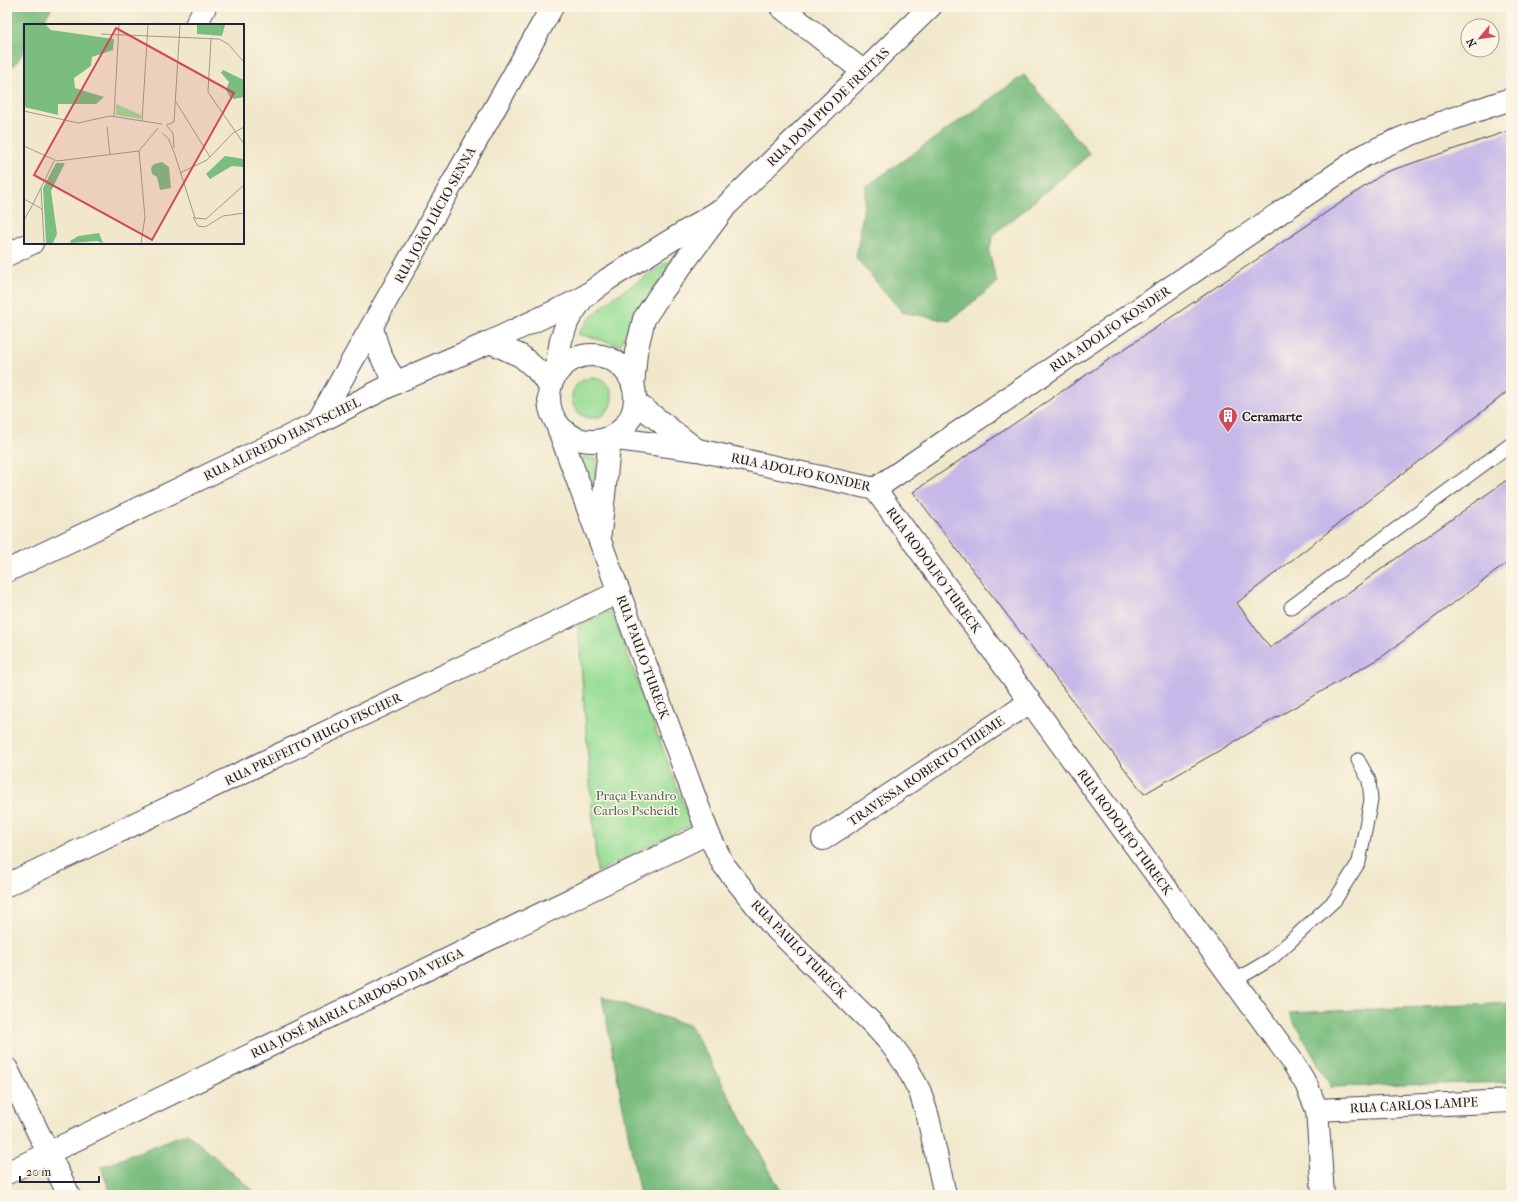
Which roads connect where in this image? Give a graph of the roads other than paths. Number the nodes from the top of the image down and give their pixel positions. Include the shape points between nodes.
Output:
1 (205, 7) edge
2 (552, 7) edge
3 (781, 7) edge
4 (930, 7) edge
5 (196, 24) edge
6 (864, 72) junction
7 (1511, 99) edge
8 (726, 206) junction
9 (30, 244) edge
10 (7, 255) edge
11 (583, 298) junction
12 (372, 327) junction
13 (490, 342) junction
14 (552, 381) junction
15 (397, 382) junction
16 (634, 394) junction
17 (317, 422) junction
18 (556, 422) junction
19 (610, 438) junction
20 (1511, 444) edge
21 (698, 450) junction
22 (875, 489) junction
23 (599, 538) junction
24 (7, 571) edge
25 (619, 592) junction
26 (1291, 608) dead end
27 (1030, 702) junction
28 (1358, 760) dead end
29 (708, 833) junction
30 (823, 839) dead end
31 (7, 885) edge
32 (1234, 981) junction
33 (7, 1070) edge
34 (1511, 1101) edge
35 (1318, 1110) junction
36 (49, 1153) junction
37 (7, 1173) edge
38 (69, 1195) edge
39 (945, 1195) edge
40 (1323, 1195) edge

1 - 5 street
2 - 12 street, RUA JOÃO LÚCIO SENNA
3 - 6 street
4 - 6 street, RUA DOM PIO DE FREITAS
6 - 8 street, RUA DOM PIO DE FREITAS
7 - 22 street, RUA ADOLFO KONDER via 1420,130 1363,156
8 - 11 street, RUA DOM PIO DE FREITAS via 608,279
8 - 16 street, RUA DOM PIO DE FREITAS via 658,296 644,319 636,352
9 - 10 street
11 - 13 street, RUA ALFREDO HANTSCHEL
11 - 14 street, RUA DOM PIO DE FREITAS via 568,320
12 - 15 street via 377,348
12 - 17 street, RUA JOÃO LÚCIO SENNA
13 - 14 street via 521,356
13 - 15 street, RUA ALFREDO HANTSCHEL
14 - 16 street via 564,364 576,358 590,355 604,357 617,363 627,373
14 - 18 street via 548,398 550,411
15 - 17 street, RUA ALFREDO HANTSCHEL
16 - 19 street via 631,417 622,429
16 - 21 street, RUA ADOLFO KONDER
17 - 24 street, RUA ALFREDO HANTSCHEL
18 - 19 street via 564,432 586,442
18 - 23 street, RUA PAULO TURECK
19 - 21 street, RUA ADOLFO KONDER
19 - 23 street, RUA PAULO TURECK
20 - 26 lane
21 - 22 street, RUA ADOLFO KONDER
22 - 27 street, RUA RODOLFO TURECK
23 - 25 street, RUA PAULO TURECK
25 - 29 street, RUA PAULO TURECK
25 - 31 street, RUA PREFEITO HUGO FISCHER
27 - 30 street, TRAVESSA ROBERTO THIEME
27 - 32 street, RUA RODOLFO TURECK
28 - 32 lane via 1369,780 1371,800 1359,862 1335,900 1271,959
29 - 36 street, RUA JOSÉ MARIA CARDOSO DA VEIGA
29 - 39 street, RUA PAULO TURECK via 723,864 771,924 874,1025 906,1065 920,1092 928,1117
32 - 35 street, RUA RODOLFO TURECK via 1290,1058
33 - 36 street
34 - 35 street, RUA CARLOS LAMPE
35 - 40 street, RUA RODOLFO TURECK
36 - 37 street, RUA JOSÉ MARIA CARDOSO DA VEIGA
36 - 38 street

